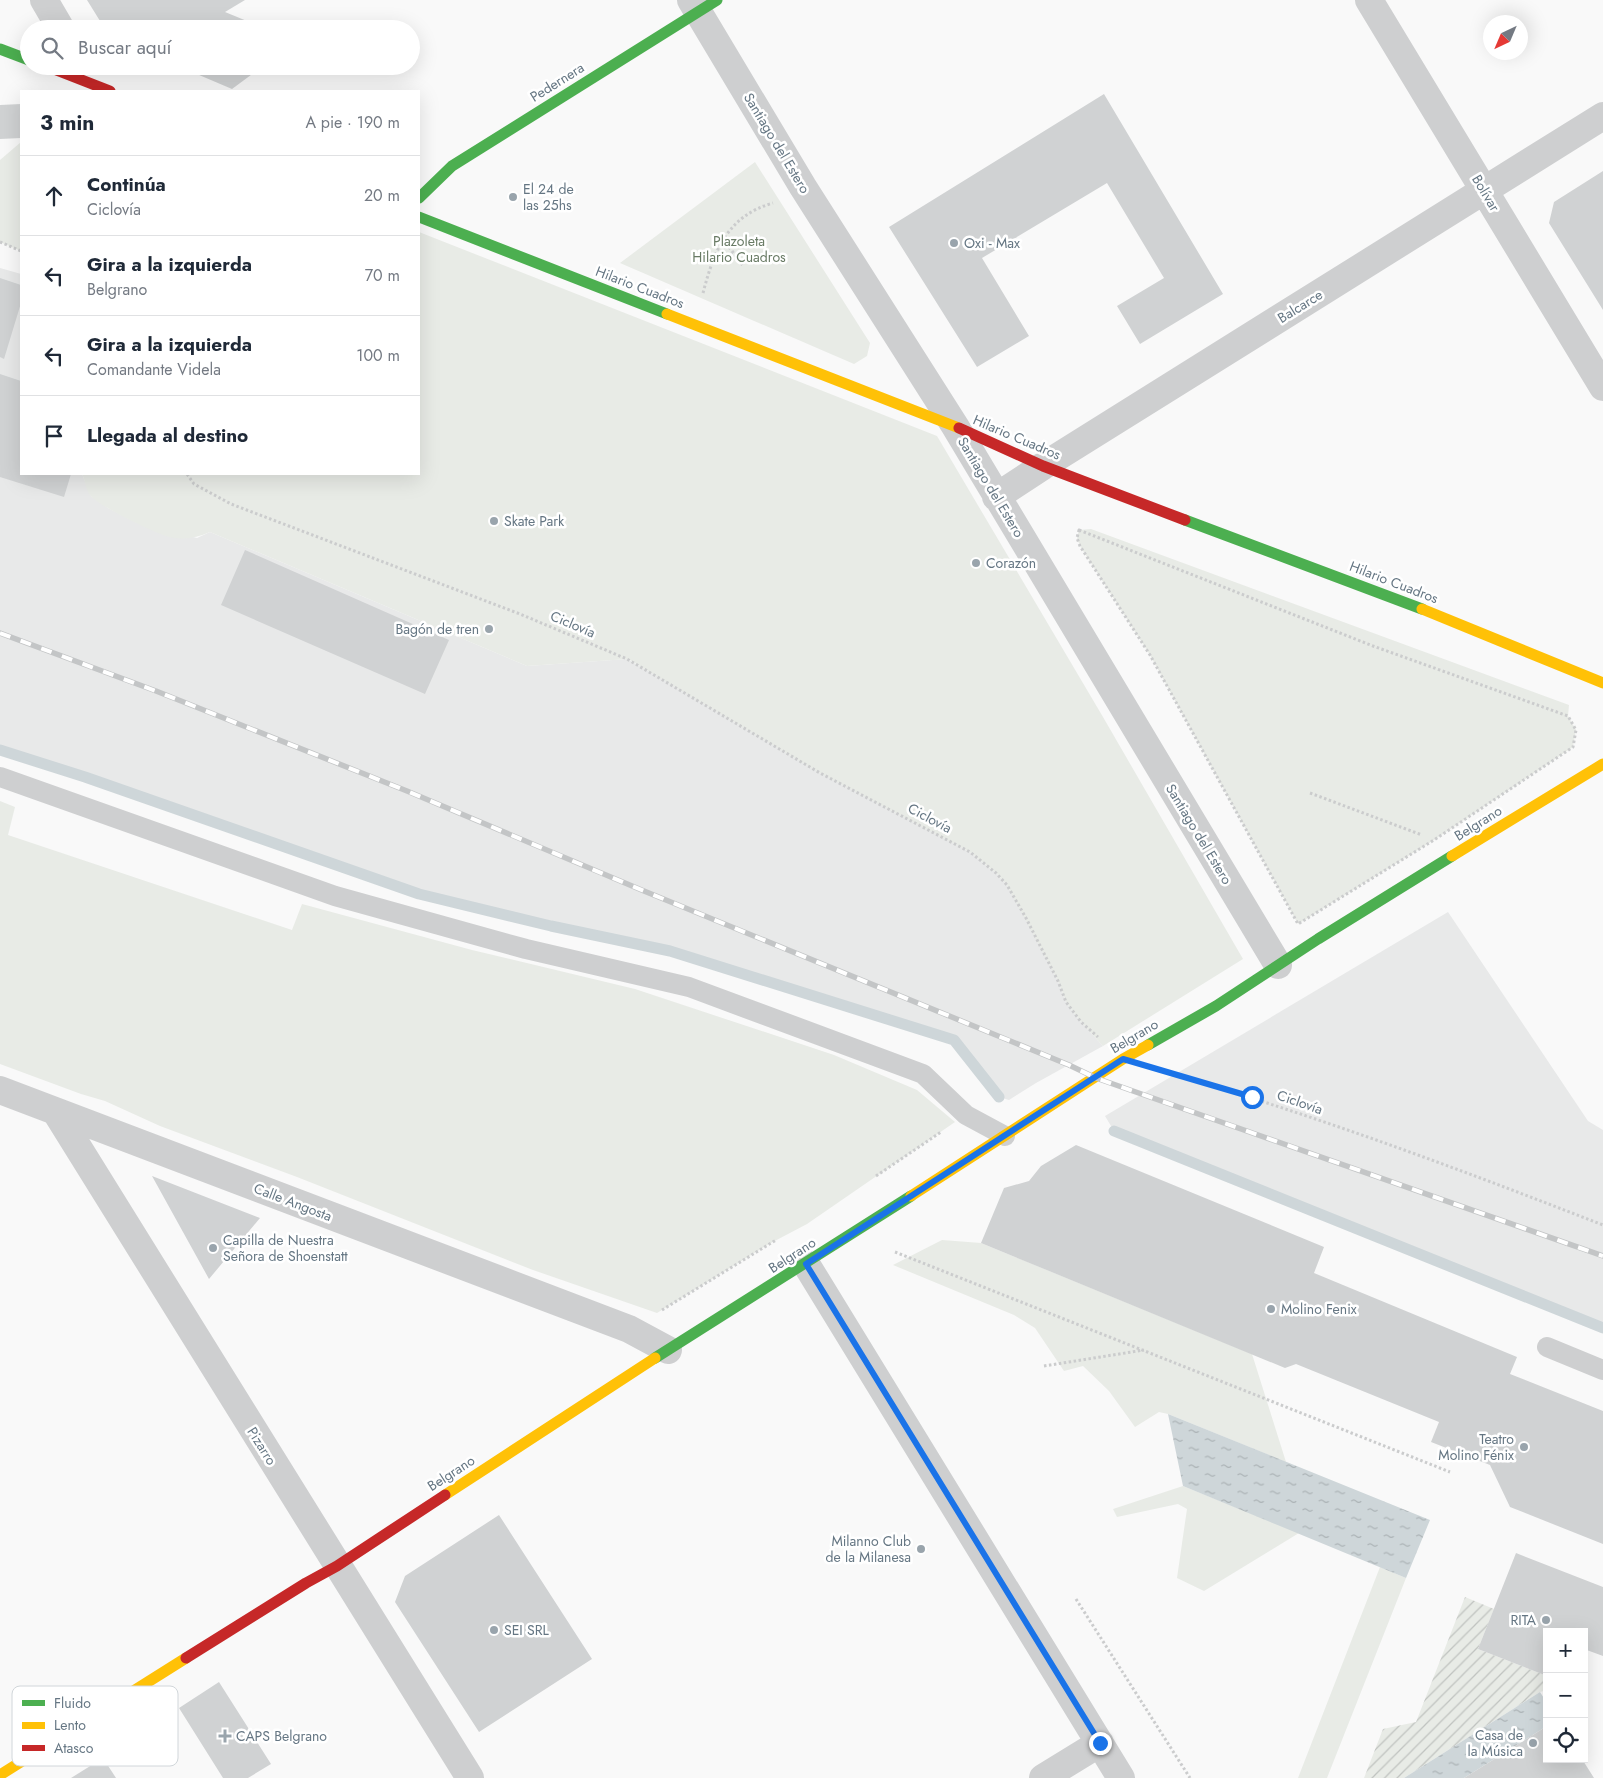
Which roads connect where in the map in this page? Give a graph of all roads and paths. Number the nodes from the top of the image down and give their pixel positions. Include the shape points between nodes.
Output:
1 (44, 0) edge
2 (1369, 0) edge
3 (702, 4) edge
4 (56, 20) edge
5 (0, 49) edge
6 (20, 57) edge
7 (77, 75) edge
8 (94, 80) edge
9 (1603, 116) edge
10 (1485, 190) junction
11 (420, 197) edge
12 (780, 201) dead end
13 (420, 217) edge
14 (723, 239) junction
15 (0, 242) edge
16 (20, 251) edge
17 (744, 266) dead end
18 (705, 284) dead end
19 (1603, 387) edge
20 (955, 426) junction
21 (1043, 466) junction
22 (188, 475) edge
23 (996, 496) junction
24 (1603, 683) edge
25 (1603, 764) edge
26 (0, 777) edge
27 (1310, 793) dead end
28 (1434, 840) junction
29 (1278, 965) junction
30 (1123, 1059) junction
31 (12, 1095) edge
32 (56, 1112) junction
33 (0, 1114) edge
34 (1005, 1136) junction
35 (1603, 1225) edge
36 (896, 1252) dead end
37 (806, 1264) junction
38 (1547, 1347) dead end
39 (668, 1350) junction
40 (1145, 1350) junction
41 (1044, 1366) dead end
42 (1603, 1370) edge
43 (1450, 1472) dead end
44 (337, 1566) junction
45 (1076, 1599) dead end
46 (142, 1686) edge
47 (1100, 1743) junction
48 (14, 1766) edge
49 (0, 1775) edge
50 (470, 1778) edge
51 (1043, 1778) edge
52 (1121, 1778) edge
53 (1190, 1778) edge

1 - 4 street
2 - 10 street, Bolívar
3 - 11 street, Pedernera via 452,166
3 - 20 street, Santiago del Estero via 803,187
5 - 6 street
7 - 8 street
9 - 10 street, Balcarce
10 - 19 street, Bolívar
10 - 21 street, Balcarce
12 - 14 path via 758,207 726,232
13 - 20 street, Hilario Cuadros
14 - 17 path
14 - 18 path
15 - 16 path
20 - 21 street, Hilario Cuadros
20 - 23 street, Santiago del Estero
21 - 23 street, Balcarce
21 - 24 street, Hilario Cuadros via 1464,625
22 - 30 path, Ciclovía via 194,484 231,504 520,614 628,659 820,773 970,852 1007,885 1066,1002 1081,1022
23 - 29 street, Santiago del Estero
25 - 29 street, Belgrano
26 - 34 lane via 335,896 526,949 689,987 923,1074 966,1115
27 - 28 path
28 - 28 path via 1298,924 1150,655 1080,546 1079,530 1373,646 1568,716 1576,730 1573,747
29 - 30 street, Belgrano via 1216,1006
30 - 34 street, Belgrano
30 - 35 path, Ciclovía via 1270,1103 1474,1174
31 - 32 street, Calle Angosta
31 - 33 street
32 - 39 street, Calle Angosta via 629,1329
32 - 44 street, Pizarro
34 - 37 street, Belgrano
36 - 40 path
37 - 39 street, Belgrano
37 - 47 street
38 - 42 lane
39 - 44 street, Belgrano
40 - 41 path
40 - 43 path
44 - 46 street, Belgrano
44 - 50 street, Pizarro
45 - 53 path
47 - 51 street
47 - 52 street
48 - 49 street, Belgrano

